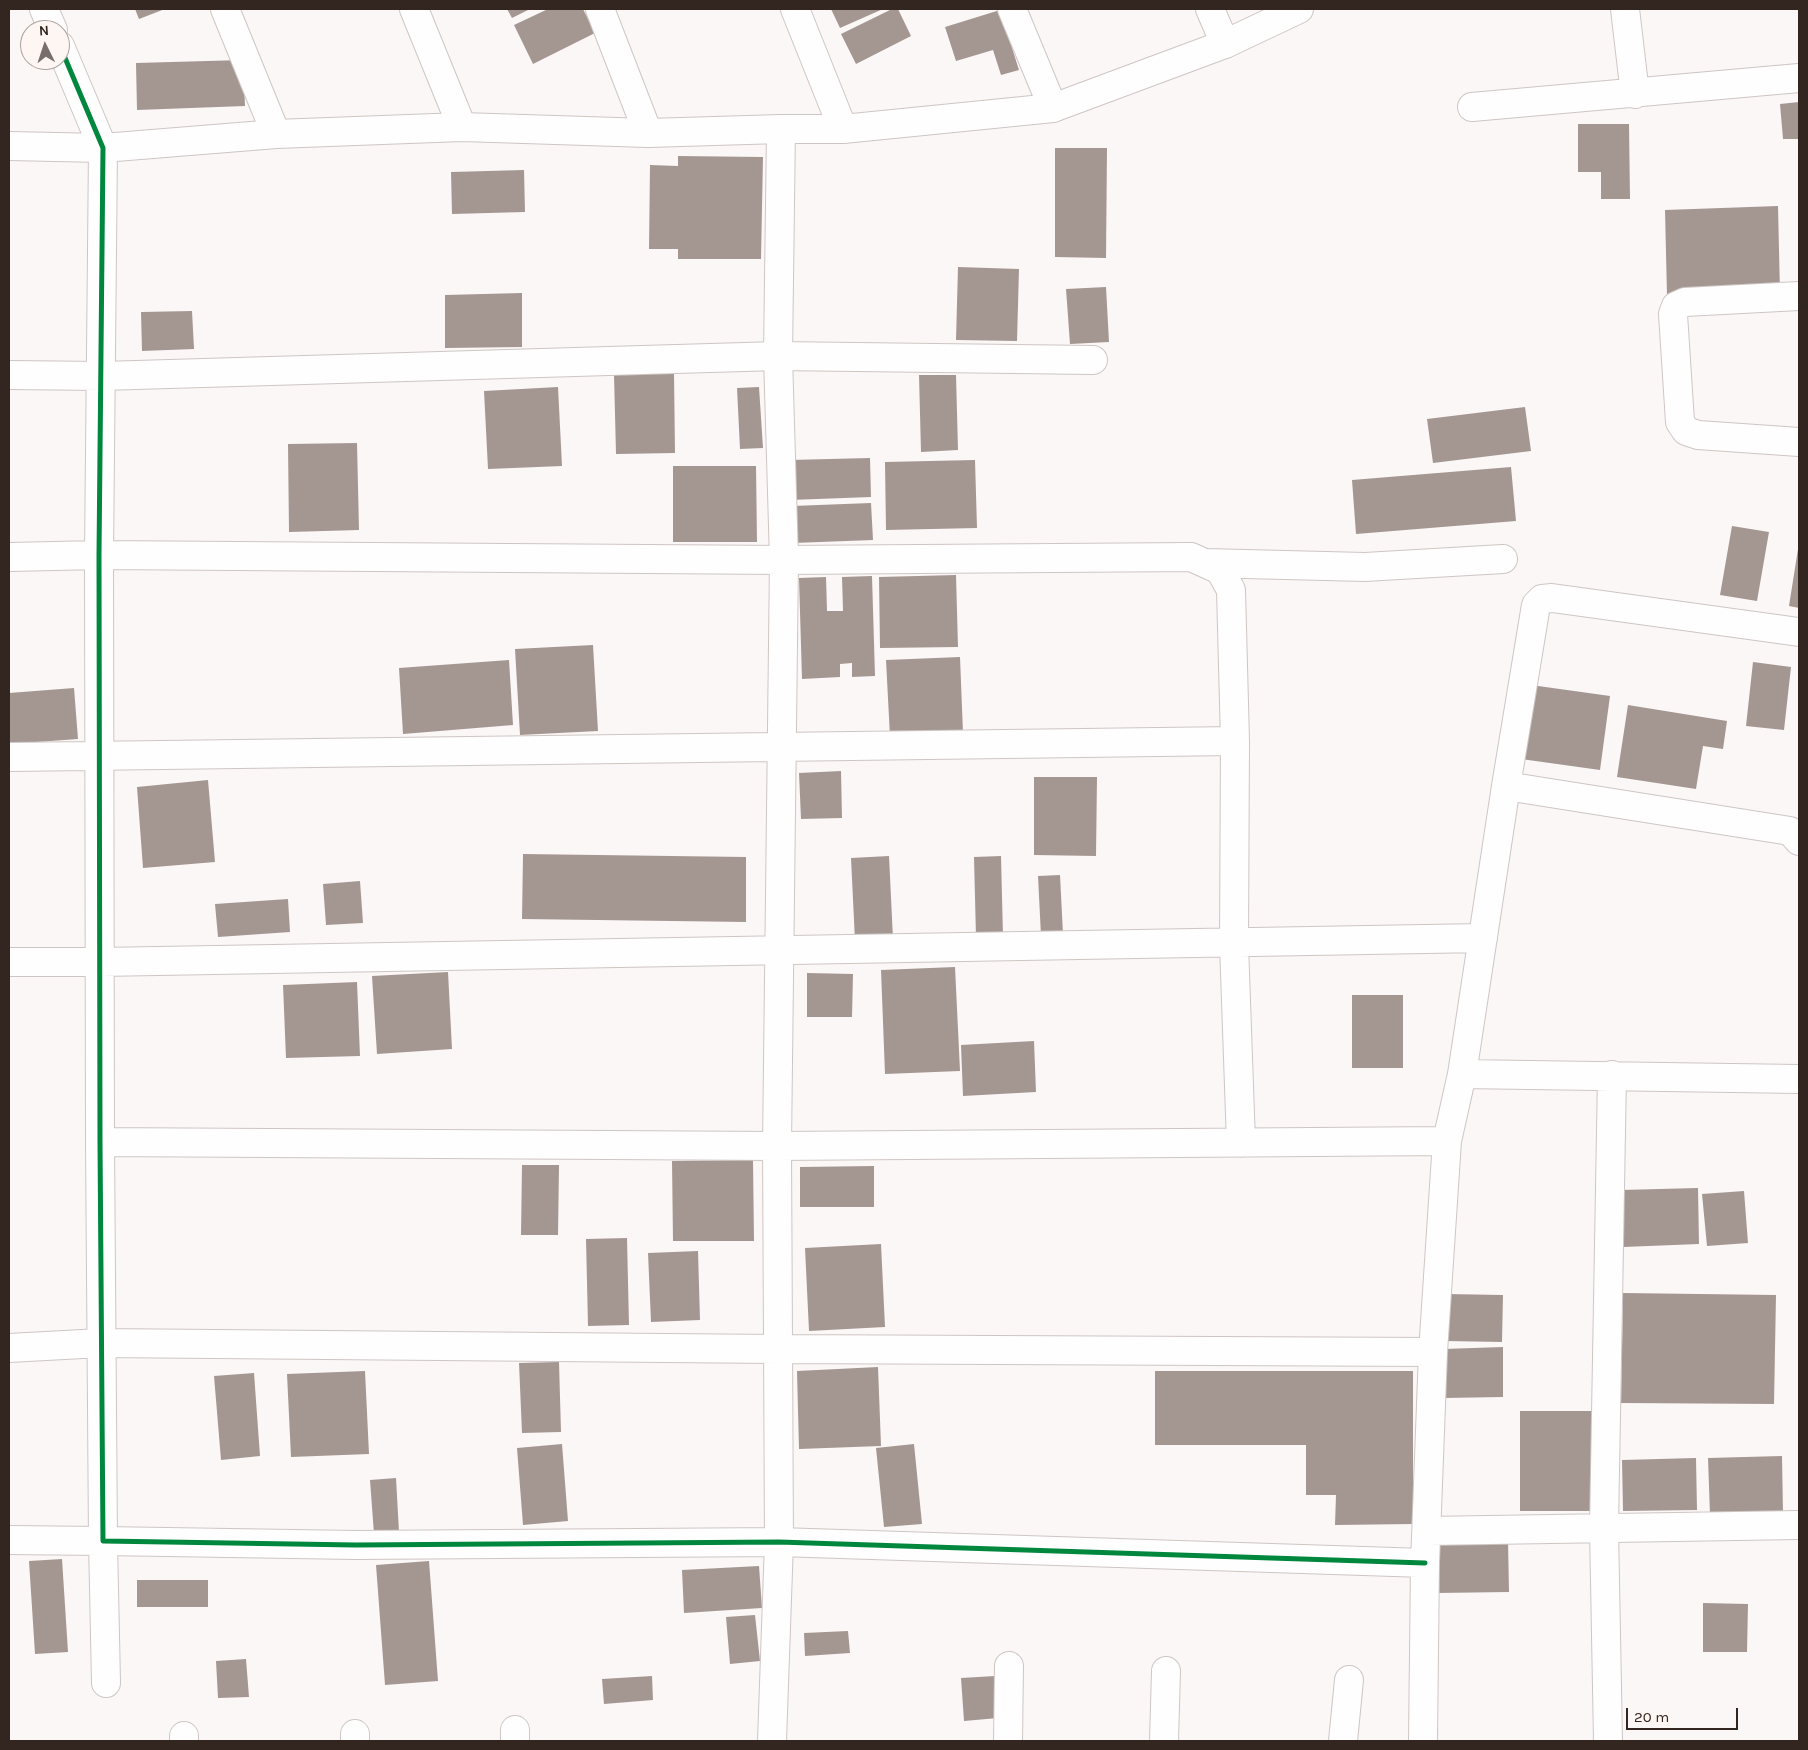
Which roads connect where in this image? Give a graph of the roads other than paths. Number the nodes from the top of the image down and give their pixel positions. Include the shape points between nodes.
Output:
1 (225, 9) edge
2 (414, 9) edge
3 (600, 9) edge
4 (795, 9) edge
5 (1012, 9) edge
6 (1210, 9) edge
7 (1299, 9) edge
8 (1625, 9) edge
9 (1225, 44) junction
10 (70, 70) edge
11 (1799, 78) edge
12 (1635, 94) junction
13 (1472, 107) dead end
14 (1053, 108) junction
15 (462, 127) junction
16 (781, 129) junction
17 (843, 129) junction
18 (648, 133) junction
19 (276, 134) junction
20 (9, 146) edge
21 (103, 148) junction
22 (1799, 296) edge
23 (778, 356) junction
24 (1093, 360) dead end
25 (9, 375) edge
26 (102, 376) junction
27 (1799, 442) edge
28 (99, 556) junction
29 (9, 557) edge
30 (1503, 559) dead end
31 (784, 560) junction
32 (1206, 563) junction
33 (1799, 632) edge
34 (1235, 741) junction
35 (781, 747) junction
36 (100, 755) junction
37 (9, 757) edge
38 (1506, 786) junction
39 (1799, 841) edge
40 (1483, 938) junction
41 (1234, 944) junction
42 (779, 949) junction
43 (9, 962) edge
44 (100, 962) junction
45 (1462, 1074) junction
46 (1612, 1075) junction
47 (1799, 1079) edge
48 (1447, 1141) junction
49 (100, 1142) junction
50 (1240, 1143) junction
51 (777, 1146) junction
52 (101, 1343) junction
53 (9, 1348) edge
54 (778, 1349) junction
55 (1433, 1352) junction
56 (1799, 1526) edge
57 (1604, 1528) junction
58 (1427, 1531) junction
59 (9, 1540) edge
60 (103, 1541) junction
61 (780, 1542) junction
62 (1425, 1563) junction
63 (1009, 1666) dead end
64 (1166, 1671) dead end
65 (1349, 1680) dead end
66 (106, 1683) dead end
67 (772, 1741) edge
68 (1008, 1741) edge
69 (1164, 1741) edge
70 (1343, 1741) edge
71 (1423, 1741) edge
72 (1608, 1741) edge

1 - 19 street
2 - 15 street
3 - 18 street
4 - 17 street
5 - 14 street
6 - 9 street
7 - 9 street
8 - 12 street
9 - 14 street
10 - 21 street
11 - 12 street
12 - 13 street
14 - 17 street
15 - 18 street
15 - 19 street
16 - 17 street
16 - 18 street
16 - 23 street
19 - 21 street
20 - 21 street
21 - 26 street
22 - 27 street via 1685,302 1676,306 1673,314 1680,422 1686,431 1698,435
23 - 24 street
23 - 26 street
23 - 31 street
25 - 26 street
26 - 28 street
28 - 29 street
28 - 31 street
28 - 36 street
30 - 32 street via 1365,567
31 - 32 street via 1191,557
31 - 35 street
32 - 34 street via 1220,570 1231,590
33 - 38 street via 1542,599 1536,606
34 - 35 street
34 - 41 street
35 - 36 street
35 - 42 street
36 - 37 street
36 - 44 street
38 - 39 street via 1790,831
38 - 40 street
40 - 41 street
40 - 45 street
41 - 42 street
41 - 50 street
42 - 44 street
42 - 51 street
43 - 44 street
44 - 49 street
45 - 46 street
45 - 48 street
46 - 47 street
46 - 57 street
48 - 50 street
48 - 55 street
49 - 51 street
49 - 52 street
50 - 51 street
51 - 54 street
52 - 53 street
52 - 54 street
52 - 60 street
54 - 55 street
54 - 61 street
55 - 58 street
56 - 57 street
57 - 58 street
57 - 72 street
58 - 62 street
59 - 60 street
60 - 61 street via 356,1545
60 - 66 street
61 - 62 street
61 - 67 street
62 - 71 street
63 - 68 street
64 - 69 street
65 - 70 street

